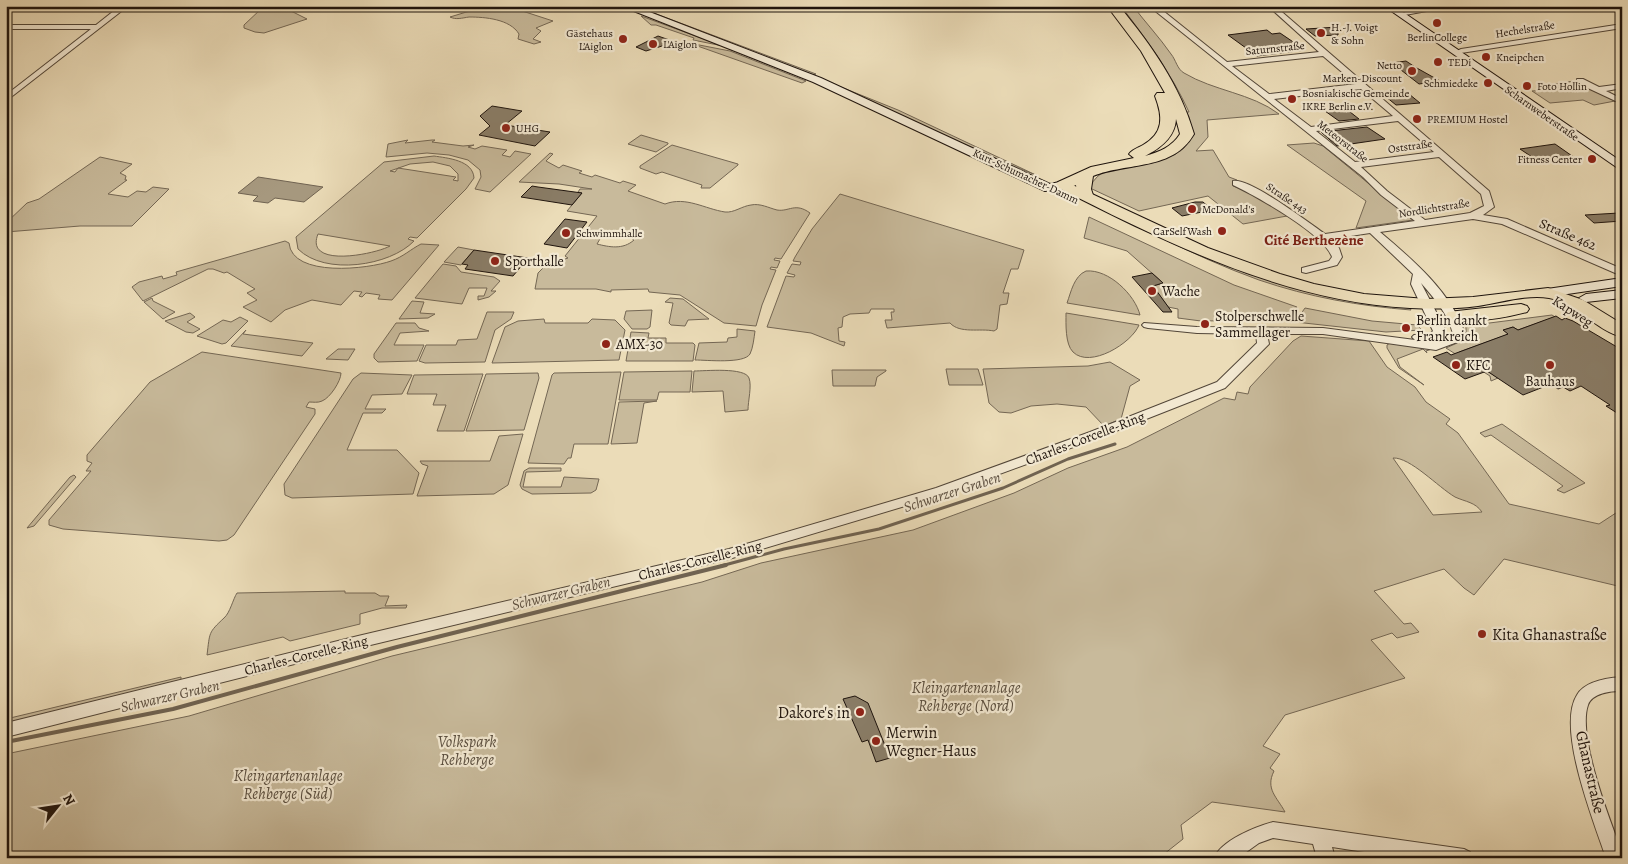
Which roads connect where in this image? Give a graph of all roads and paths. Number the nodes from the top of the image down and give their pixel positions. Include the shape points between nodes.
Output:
1 (125, 6) edge
2 (624, 6) edge
3 (643, 6) edge
4 (1103, 6) edge
5 (1113, 6) edge
6 (1167, 6) edge
7 (1271, 6) edge
8 (1388, 6) edge
9 (1451, 6) edge
10 (1152, 7) edge
11 (1400, 11) edge
12 (1622, 26) edge
13 (6, 27) edge
14 (98, 27) junction
15 (1457, 51) junction
16 (1326, 53) junction
17 (1226, 64) junction
18 (1491, 74) junction
19 (822, 77) junction
20 (1580, 81) dead end
21 (1364, 86) junction
22 (1622, 86) edge
23 (1596, 90) junction
24 (1267, 97) junction
25 (6, 99) edge
26 (1622, 102) edge
27 (1400, 118) junction
28 (1308, 130) junction
29 (1441, 154) junction
30 (1622, 161) edge
31 (1354, 165) junction
32 (1622, 168) edge
33 (1086, 174) junction
34 (1236, 183) dead end
35 (1055, 185) junction
36 (1085, 196) junction
37 (1488, 207) junction
38 (1473, 216) junction
39 (1504, 221) junction
40 (1423, 223) junction
41 (1372, 230) junction
42 (1323, 237) junction
43 (1306, 270) dead end
44 (1622, 273) edge
45 (1417, 275) junction
46 (1622, 282) edge
47 (1622, 294) edge
48 (1557, 299) junction
49 (1438, 309) junction
50 (1148, 321) dead end
51 (1261, 330) junction
52 (1622, 332) edge
53 (1385, 337) junction
54 (1622, 342) edge
55 (1622, 684) edge
56 (6, 730) edge
57 (1320, 837) junction
58 (1326, 857) edge
59 (1223, 858) edge
60 (1464, 858) edge
61 (1614, 858) edge

1 - 14 street
2 - 19 main road, Kurt-Schumacher-Damm
3 - 19 main road, Kurt-Schumacher-Damm
4 - 35 highway via 1156,85 1165,103 1167,131 1154,146 1137,154 1086,166
5 - 33 highway via 1150,55 1167,84 1187,134 1178,147 1163,155
6 - 10 street
7 - 16 street, Nordlichtstraße
8 - 11 main road, Scharnweberstraße
9 - 11 street
10 - 17 street, Meteorstraße
11 - 15 main road, Scharnweberstraße
12 - 15 street, Hechelstraße
13 - 14 street
14 - 25 street
15 - 18 main road, Scharnweberstraße
16 - 17 street, Saturnstraße
16 - 21 street, Nordlichtstraße
17 - 24 street, Meteorstraße
18 - 30 main road, Scharnweberstraße
18 - 32 main road, Scharnweberstraße
19 - 35 main road, Kurt-Schumacher-Damm
20 - 23 street
21 - 24 street
21 - 27 street, Nordlichtstraße
22 - 23 street
23 - 26 street
24 - 28 street, Meteorstraße
27 - 28 street
27 - 29 street, Nordlichtstraße
28 - 31 street, Meteorstraße
29 - 31 street, Oststraße
29 - 37 street, Nordlichtstraße via 1486,193
31 - 40 street, Meteorstraße
33 - 35 highway
33 - 36 highway
34 - 42 street, Straße 443 via 1260,194
35 - 36 main road, Kurt-Schumacher-Damm
35 - 49 main road, Kurt-Schumacher-Damm via 1222,270 1267,287 1340,306 1384,312
36 - 49 main road, Kurt-Schumacher-Damm via 1224,260 1277,279 1350,296
37 - 38 street, Nordlichtstraße
37 - 39 street, Straße 462
38 - 39 street, Straße 462
38 - 40 street, Nordlichtstraße
39 - 44 street, Straße 462
40 - 41 street, Nordlichtstraße
41 - 42 street, Nordlichtstraße
41 - 45 street via 1407,260
42 - 43 street via 1337,253 1335,260 1320,268
45 - 49 street via 1427,284
45 - 49 street via 1416,284
46 - 48 main road, Kurt-Schumacher-Damm
47 - 48 main road, Kurt-Schumacher-Damm
48 - 49 main road, Kurt-Schumacher-Damm via 1486,314
48 - 52 main road, Kapweg
48 - 54 main road, Kapweg
49 - 53 street via 1438,334 1432,337
49 - 53 street via 1459,334 1456,339 1436,346
50 - 51 street via 1197,330
51 - 53 street
51 - 56 street, Charles-Corcelle-Ring via 1263,344 1221,385 1094,436 940,491 729,554
55 - 61 street, Ghanastraße via 1602,686 1586,696 1580,705 1579,722 1591,785
57 - 58 street
57 - 59 street via 1274,830 1263,832
57 - 60 street

